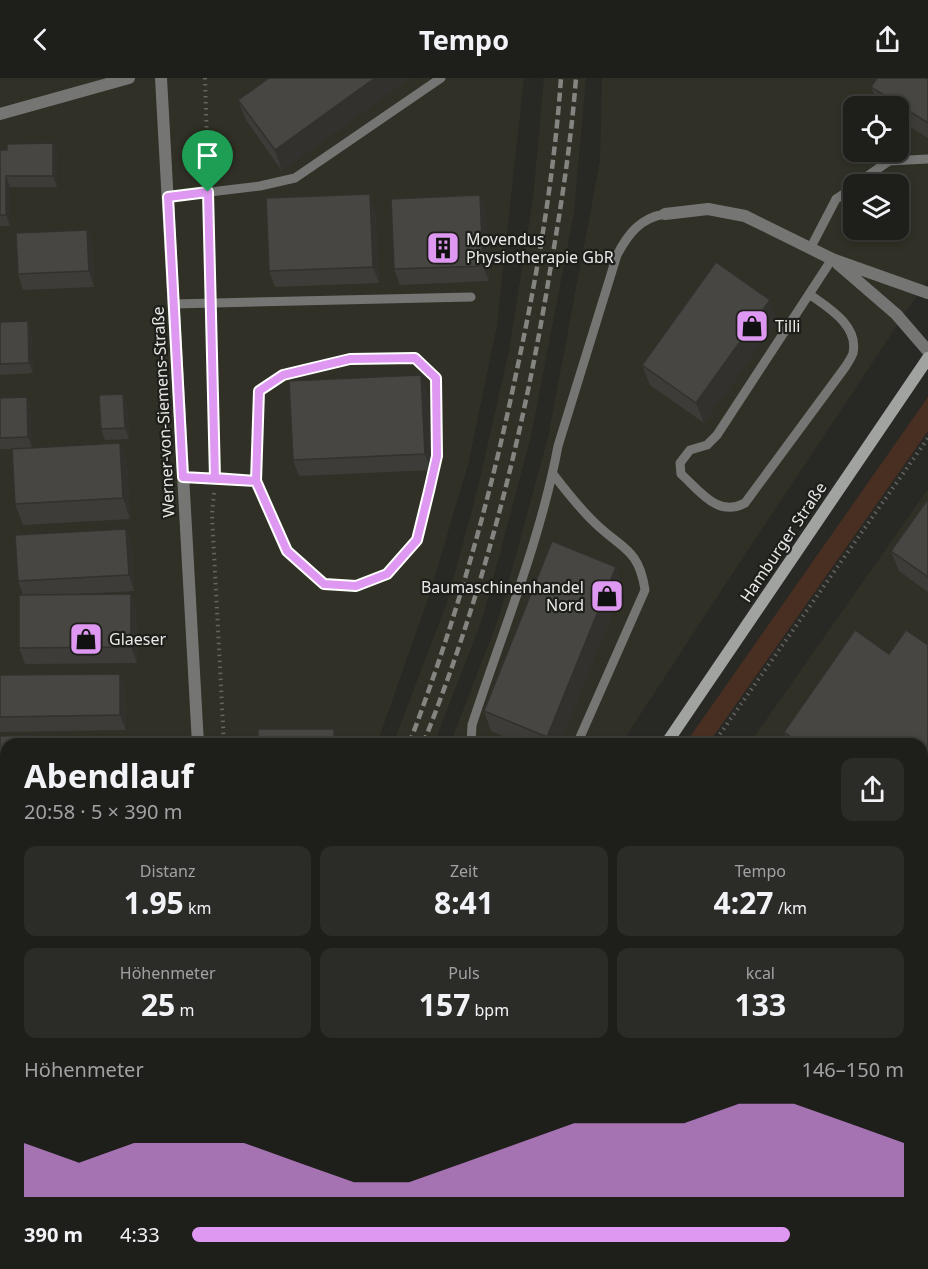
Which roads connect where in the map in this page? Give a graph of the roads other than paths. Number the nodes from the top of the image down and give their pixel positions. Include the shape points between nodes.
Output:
1 (129, 78) edge
2 (161, 78) edge
3 (441, 78) edge
4 (0, 114) edge
5 (928, 159) edge
6 (871, 174) edge
7 (843, 194) edge
8 (168, 197) junction
9 (665, 214) joint
10 (811, 247) junction
11 (832, 259) junction
12 (928, 293) edge
13 (809, 294) junction
14 (471, 297) dead end
15 (174, 304) junction
16 (928, 351) edge
17 (928, 358) edge
18 (552, 474) junction
19 (183, 477) junction
20 (256, 481) junction
21 (198, 738) edge
22 (471, 738) edge
23 (580, 738) edge
24 (670, 738) edge

1 - 4 street
2 - 8 street, Werner-von-Siemens-Straße
3 - 8 lane via 295,178
5 - 6 lane via 889,161
7 - 10 lane via 836,199
8 - 15 street, Werner-von-Siemens-Straße
9 - 10 street via 708,209 745,216
9 - 18 lane via 651,216 638,225 617,255
10 - 11 street
11 - 12 street
11 - 13 lane
11 - 16 street via 896,314
13 - 13 lane via 717,435 707,445 690,450 680,463 681,474 714,504 736,508 745,503 853,352 852,336 838,314
14 - 15 lane
15 - 19 street, Werner-von-Siemens-Straße
17 - 24 main road, Hamburger Straße
18 - 22 lane via 520,588 472,725
18 - 23 lane via 597,525 628,549 642,571 645,590
19 - 20 lane
19 - 21 street, Werner-von-Siemens-Straße
20 - 20 lane via 287,551 324,584 356,586 387,574 417,540 437,456 436,378 415,358 350,359 283,375 259,391

